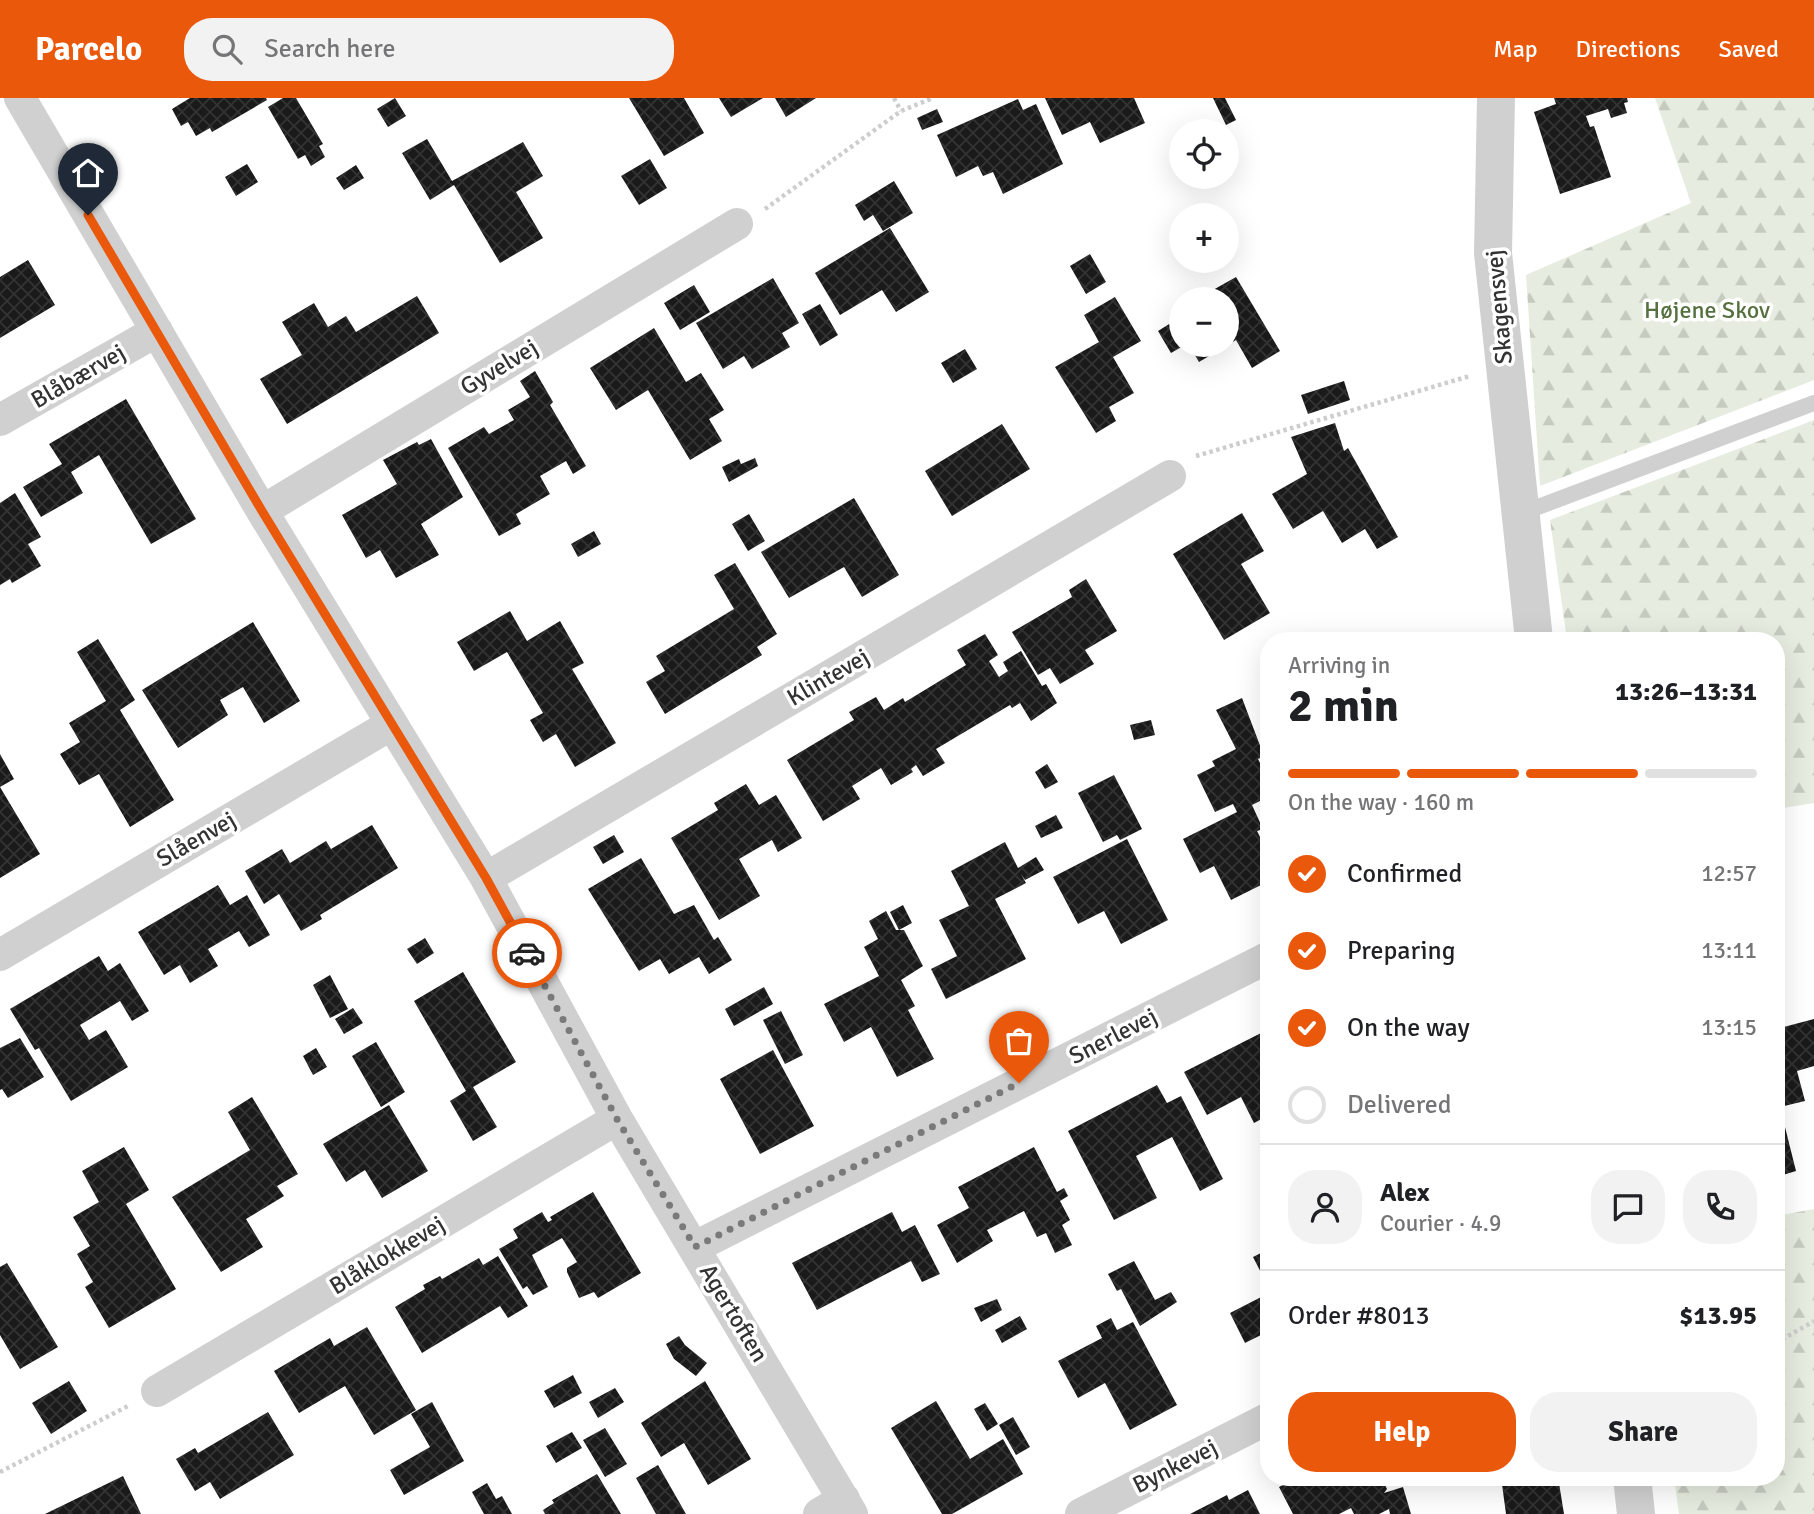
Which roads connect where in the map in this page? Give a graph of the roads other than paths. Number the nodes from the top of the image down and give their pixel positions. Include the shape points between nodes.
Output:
1 (20, 98) edge
2 (1496, 98) edge
3 (737, 224) road end
4 (157, 331) junction
5 (1814, 403) edge
6 (0, 420) edge
7 (1170, 476) road end
8 (262, 511) junction
9 (1520, 514) junction
10 (1533, 632) edge
11 (391, 724) junction
12 (486, 878) junction
13 (0, 955) edge
14 (1260, 962) edge
15 (617, 1119) junction
16 (695, 1247) junction
17 (157, 1391) road end
18 (1260, 1423) edge
19 (1633, 1486) edge
20 (838, 1509) edge
21 (1080, 1514) edge
22 (1636, 1514) edge

1 - 4 street, Agertoften
2 - 9 street, Skagensvej via 1493,253
3 - 8 street, Gyvelvej
4 - 6 street, Blåbærvej
4 - 8 street, Agertoften
5 - 9 lane
7 - 12 street, Klintevej
8 - 11 street, Agertoften
9 - 10 street, Skagensvej
11 - 12 street, Agertoften
11 - 13 street, Slåenvej
12 - 15 street, Agertoften
14 - 16 street, Snerlevej
15 - 16 street, Agertoften
15 - 17 street, Blåklokkevej
16 - 20 street, Agertoften
18 - 21 street, Bynkevej
19 - 22 street

